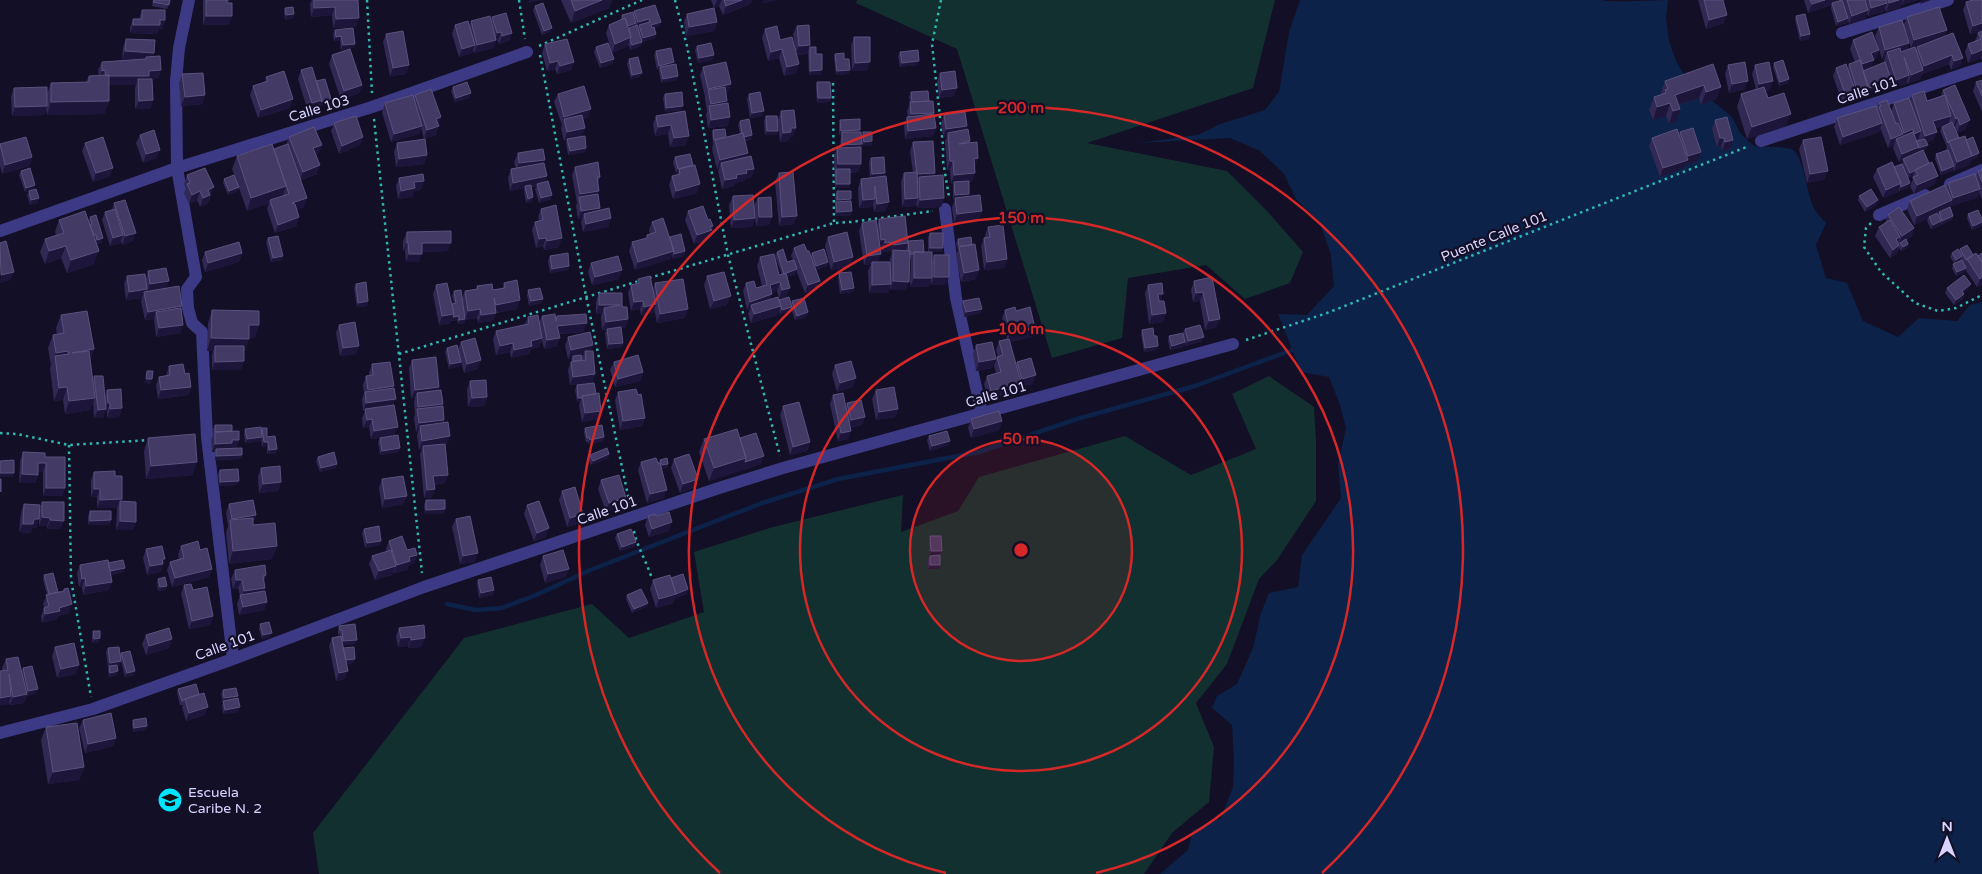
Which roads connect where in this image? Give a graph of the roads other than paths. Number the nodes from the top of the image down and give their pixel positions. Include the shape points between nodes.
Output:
1 (189, 0) edge
2 (1948, 0) edge
3 (1842, 33) dead end
4 (533, 49) road end
5 (1982, 68) edge
6 (1761, 141) road end
7 (177, 168) junction
8 (1982, 170) edge
9 (945, 209) road end
10 (1879, 215) road end
11 (0, 231) edge
12 (1233, 344) road end
13 (982, 414) junction
14 (233, 659) junction
15 (0, 732) edge

1 - 7 street via 176,81
2 - 3 street
4 - 7 street, Calle 103 via 372,107
5 - 6 street, Calle 101
7 - 11 street, Calle 103
7 - 14 street via 196,277 187,289 188,308 192,323 202,332 207,437
8 - 10 street
9 - 13 street via 956,298
12 - 13 street, Calle 101
13 - 14 street, Calle 101 via 783,468 632,517 424,587
14 - 15 street, Calle 101 via 92,709

